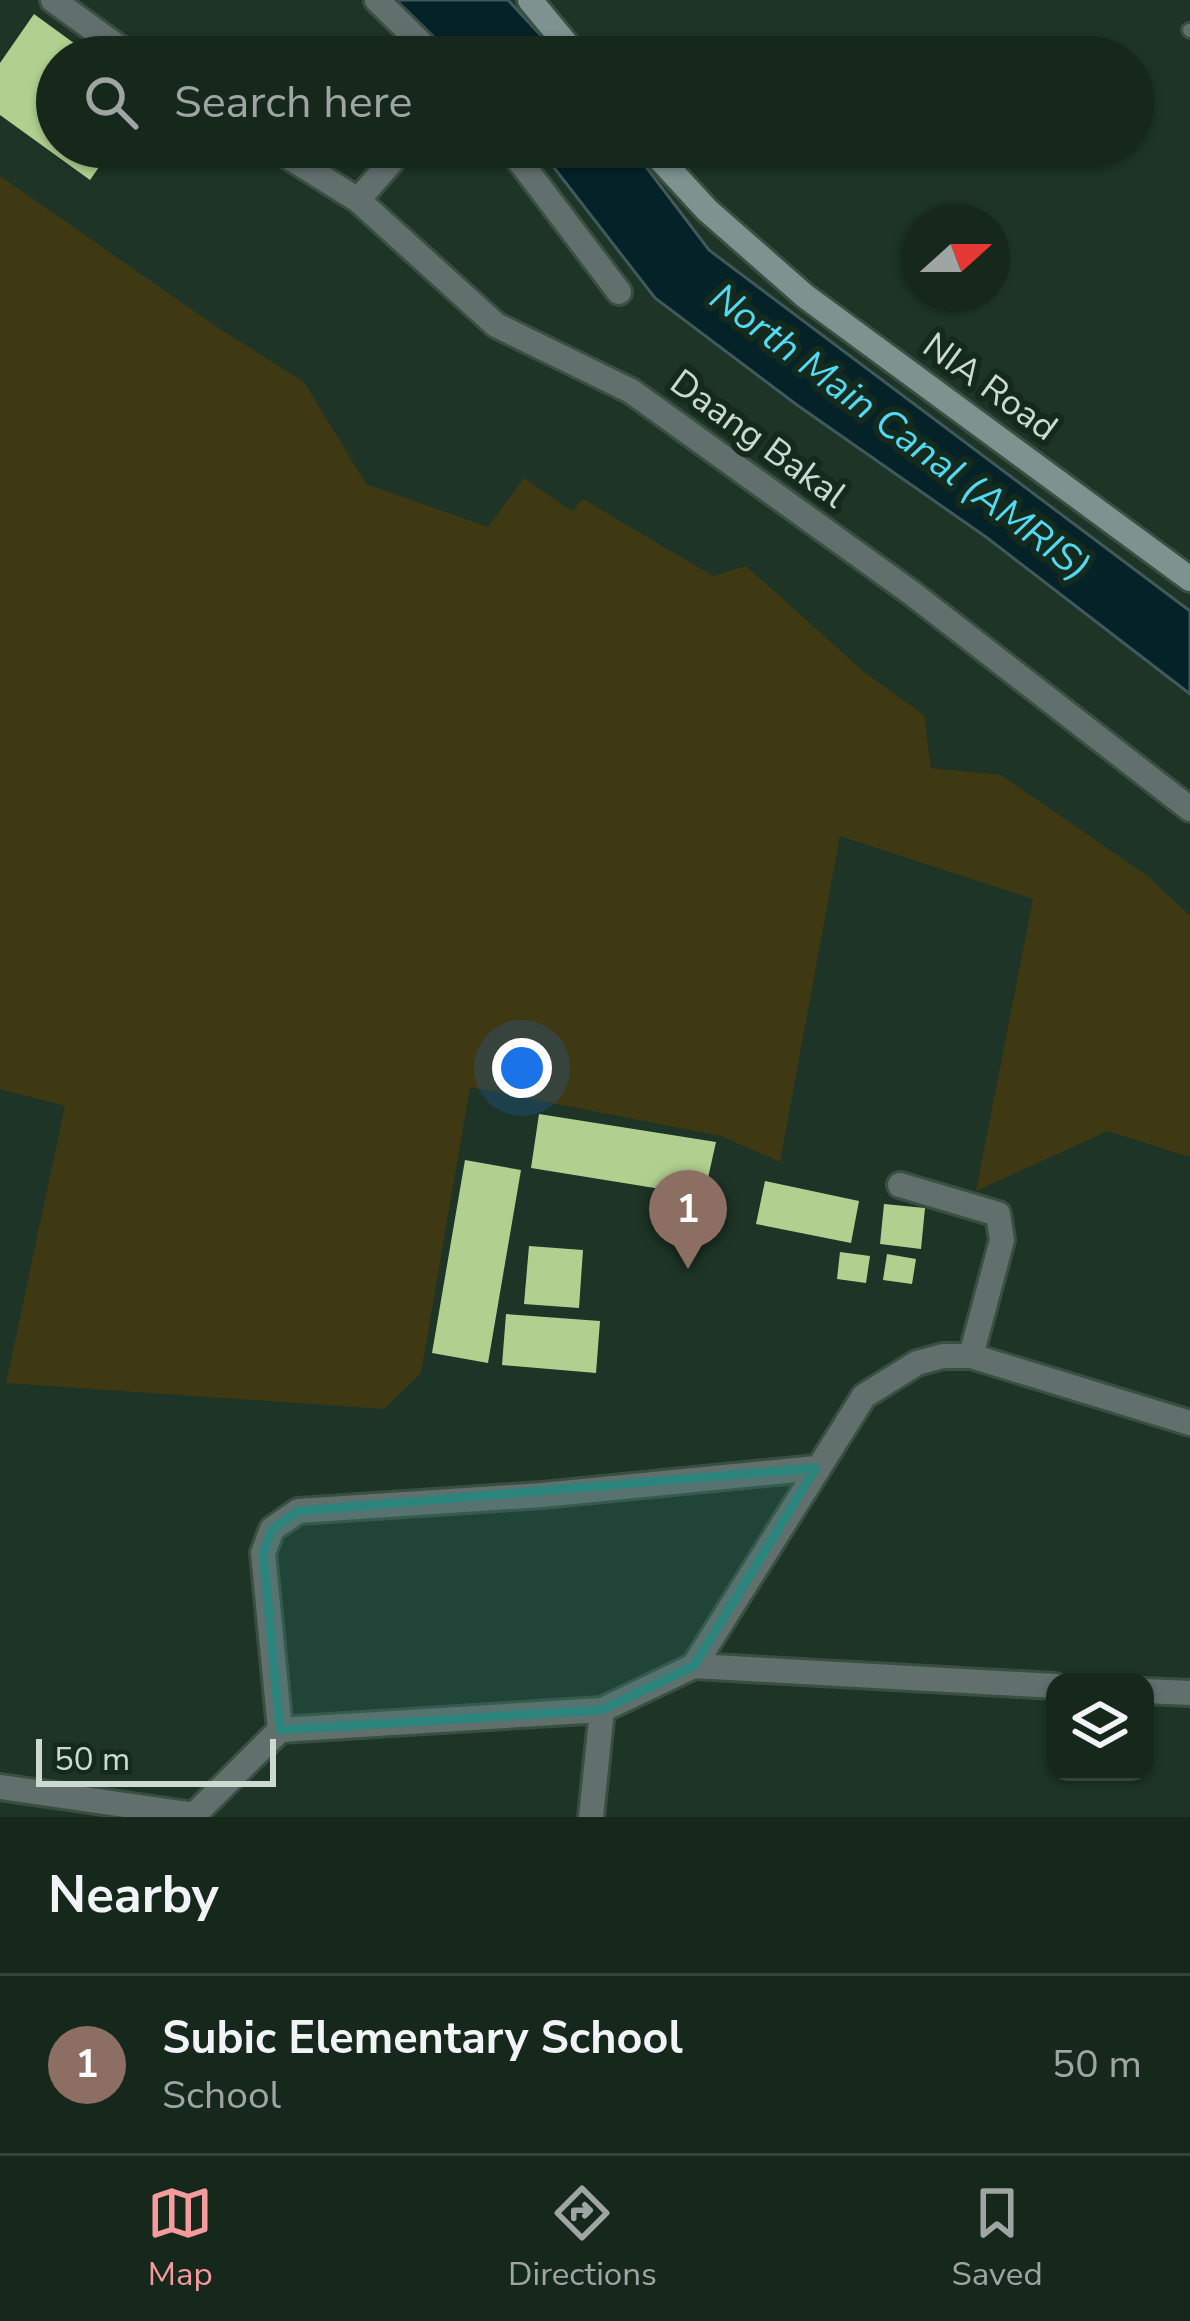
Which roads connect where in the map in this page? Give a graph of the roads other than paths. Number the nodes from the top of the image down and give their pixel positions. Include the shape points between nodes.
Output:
1 (53, 0) edge
2 (377, 0) edge
3 (530, 0) edge
4 (102, 36) edge
5 (414, 36) edge
6 (560, 36) edge
7 (307, 168) edge
8 (386, 168) edge
9 (525, 168) edge
10 (668, 168) edge
11 (358, 200) junction
12 (619, 292) dead end
13 (1190, 579) edge
14 (1190, 809) edge
15 (901, 1185) dead end
16 (971, 1357) junction
17 (1190, 1424) edge
18 (815, 1468) junction
19 (694, 1666) junction
20 (1046, 1686) edge
21 (1154, 1691) edge
22 (1190, 1693) edge
23 (602, 1710) junction
24 (280, 1730) junction
25 (0, 1787) edge
26 (193, 1816) edge
27 (591, 1817) edge

1 - 4 street
2 - 5 street
3 - 6 street
7 - 11 street, Daang Bakal
8 - 11 street
9 - 12 street
10 - 13 street, NIA Road via 805,296
11 - 14 street, Daang Bakal via 496,325 631,392 913,594
15 - 16 street via 998,1214 1002,1240
16 - 17 street
16 - 18 street via 917,1363 864,1396
18 - 19 street
18 - 24 street via 298,1511 272,1529 262,1552
19 - 20 street
19 - 23 street
21 - 22 street
23 - 24 street
23 - 27 street
24 - 26 street
25 - 26 street

